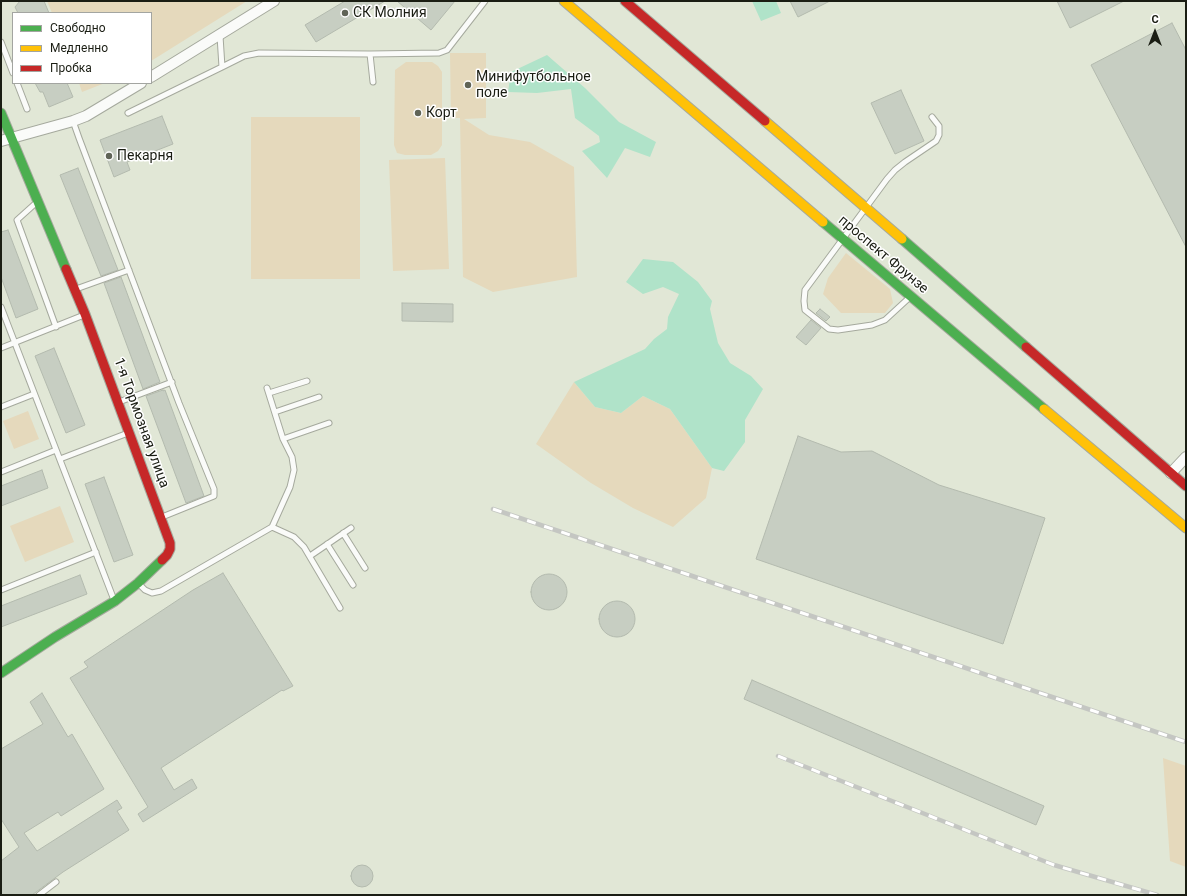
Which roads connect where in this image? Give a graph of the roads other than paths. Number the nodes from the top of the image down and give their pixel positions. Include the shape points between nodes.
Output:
1 (274, 1) edge
2 (485, 1) edge
3 (564, 1) edge
4 (625, 1) edge
5 (220, 36) junction
6 (1, 42) edge
7 (370, 54) junction
8 (222, 67) junction
9 (12, 70) edge
10 (152, 76) edge
11 (373, 82) dead end
12 (17, 84) edge
13 (139, 84) edge
14 (27, 108) dead end
15 (1, 113) edge
16 (128, 113) dead end
17 (932, 117) dead end
18 (74, 121) junction
19 (11, 138) junction
20 (1, 141) edge
21 (38, 201) junction
22 (866, 207) junction
23 (843, 239) junction
24 (130, 270) junction
25 (75, 290) junction
26 (910, 296) junction
27 (1, 307) edge
28 (86, 314) junction
29 (56, 327) junction
30 (15, 342) junction
31 (1, 348) edge
32 (307, 381) dead end
33 (172, 382) junction
34 (34, 394) junction
35 (319, 397) dead end
36 (118, 402) junction
37 (1, 407) edge
38 (275, 412) junction
39 (329, 423) dead end
40 (130, 432) junction
41 (284, 439) junction
42 (56, 450) junction
43 (1186, 457) edge
44 (60, 459) junction
45 (1, 472) edge
46 (1171, 473) junction
47 (1186, 486) edge
48 (161, 518) junction
49 (272, 527) junction
50 (351, 528) dead end
51 (1186, 528) edge
52 (343, 533) junction
53 (327, 544) junction
54 (96, 552) junction
55 (310, 556) junction
56 (365, 568) dead end
57 (138, 583) junction
58 (354, 585) dead end
59 (1, 590) edge
60 (115, 601) junction
61 (340, 608) dead end
62 (1, 673) edge
63 (56, 882) dead end
64 (39, 895) edge

1 - 5 street
2 - 7 lane via 447,50 439,53
3 - 23 main road, проспект Фрунзе
4 - 22 main road, проспект Фрунзе
5 - 8 lane
5 - 10 street
6 - 9 lane
7 - 8 lane via 259,53 244,56
7 - 11 lane
8 - 16 lane
12 - 14 lane
13 - 18 street
15 - 19 main road, 1-я Тормозная улица
17 - 22 lane via 939,126 936,141 895,170
18 - 19 street
18 - 24 lane
19 - 20 street
19 - 21 main road, 1-я Тормозная улица
21 - 25 main road, 1-я Тормозная улица
21 - 29 lane via 17,220
22 - 23 lane
22 - 46 main road, проспект Фрунзе
23 - 26 main road, проспект Фрунзе
23 - 26 lane via 805,290 805,310 829,329 838,330 872,325 885,320
24 - 25 lane
24 - 33 lane
25 - 28 main road, 1-я Тормозная улица
26 - 51 main road, проспект Фрунзе
27 - 30 lane
28 - 29 lane
28 - 36 main road, 1-я Тормозная улица
29 - 30 lane
30 - 31 lane
30 - 34 lane
32 - 38 lane via 268,390
33 - 36 lane
33 - 48 lane via 214,489 214,496
34 - 37 lane
34 - 42 lane
35 - 38 lane
36 - 40 main road, 1-я Тормозная улица
38 - 41 lane
39 - 41 lane
40 - 44 lane
40 - 48 main road, 1-я Тормозная улица
41 - 49 lane via 292,457 294,470 290,487
42 - 44 lane
42 - 45 lane
43 - 46 street
44 - 54 lane
46 - 47 main road, проспект Фрунзе
48 - 57 main road, 1-я Тормозная улица via 170,549
49 - 55 lane via 294,537
49 - 57 lane via 161,591 152,593
50 - 52 lane
52 - 53 lane
52 - 56 lane
53 - 55 lane
53 - 58 lane
54 - 59 lane
54 - 60 lane
55 - 61 lane
57 - 60 main road, 1-я Тормозная улица
60 - 62 main road, 1-я Тормозная улица
63 - 64 lane

